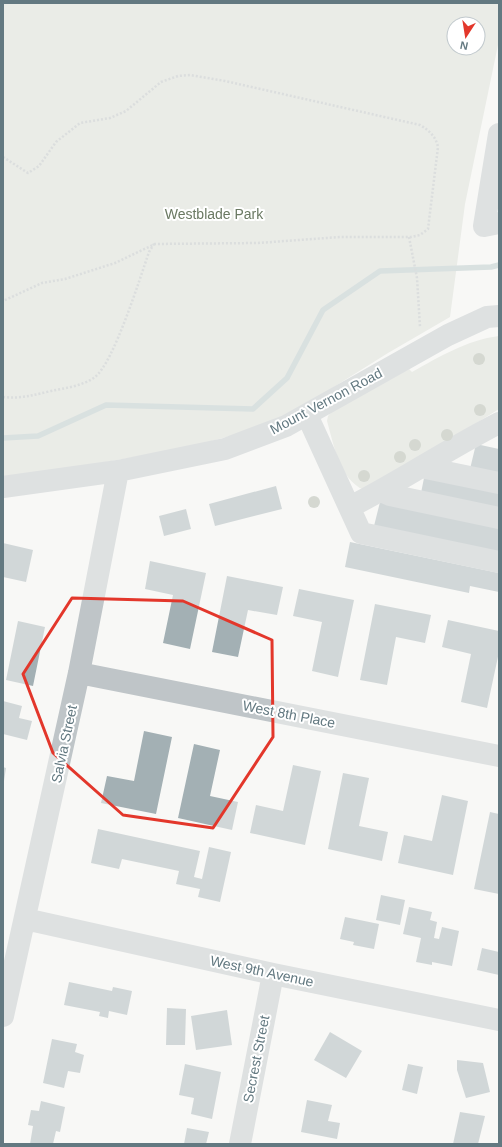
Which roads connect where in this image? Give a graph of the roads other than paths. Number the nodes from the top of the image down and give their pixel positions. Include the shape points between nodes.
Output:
1 (499, 134) edge
2 (491, 224) edge
3 (499, 316) edge
4 (307, 415) junction
5 (499, 423) edge
6 (479, 433) junction
7 (499, 441) edge
8 (421, 467) junction
9 (118, 471) junction
10 (499, 483) edge
11 (3, 488) edge
12 (381, 491) junction
13 (350, 507) junction
14 (499, 518) edge
15 (499, 562) edge
16 (79, 673) junction
17 (499, 756) edge
18 (25, 919) junction
19 (273, 974) junction
20 (3, 1016) edge
21 (499, 1020) edge
22 (240, 1144) edge

1 - 2 street
3 - 4 street, Mount Vernon Road via 487,317 448,335
4 - 9 street, Mount Vernon Road via 286,426 225,449
4 - 13 street
5 - 6 street
6 - 7 street
6 - 8 street
8 - 10 street
8 - 12 street
9 - 11 street, Mount Vernon Road
9 - 16 street, Salvia Street
12 - 13 street
12 - 14 street
13 - 15 street via 361,533
16 - 17 street, West 8th Place
16 - 18 street, Salvia Street
18 - 19 street, West 9th Avenue
18 - 20 street, Salvia Street
19 - 21 street, West 9th Avenue
19 - 22 street, Secrest Street

